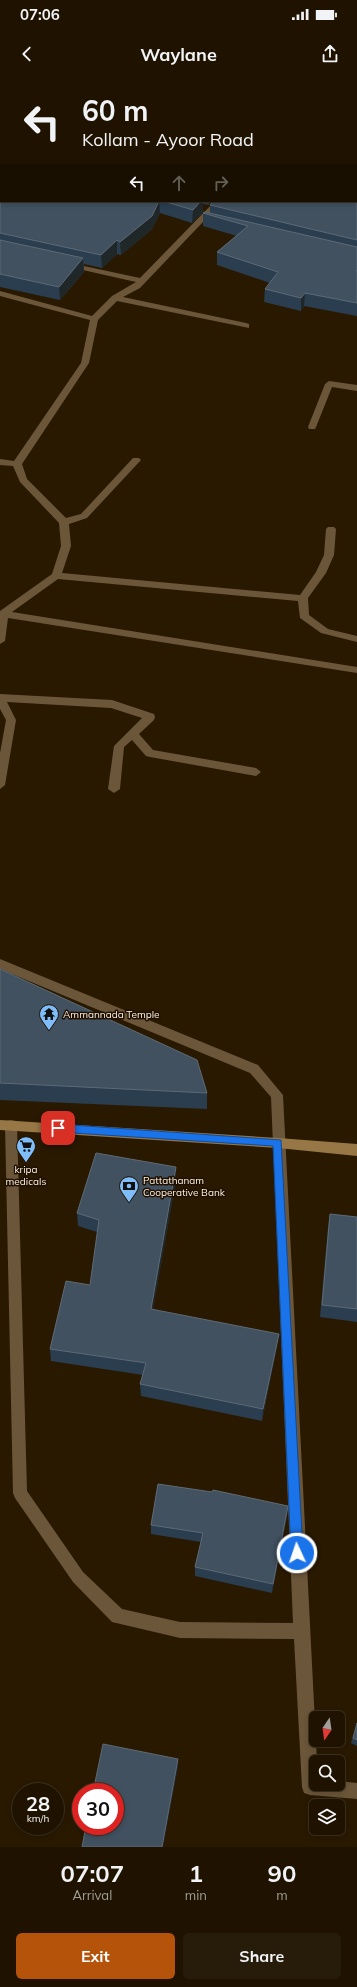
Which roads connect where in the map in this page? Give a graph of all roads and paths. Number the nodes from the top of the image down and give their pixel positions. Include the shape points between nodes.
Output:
1 (218, 202) edge
2 (59, 262) edge
3 (141, 281) junction
4 (0, 293) edge
5 (115, 298) junction
6 (94, 319) junction
7 (246, 326) dead end
8 (357, 388) edge
9 (312, 428) dead end
10 (136, 460) dead end
11 (0, 462) edge
12 (17, 464) junction
13 (64, 522) junction
14 (331, 530) dead end
15 (56, 576) junction
16 (303, 598) junction
17 (3, 614) junction
18 (1, 629) edge
19 (357, 638) edge
20 (0, 641) edge
21 (357, 670) edge
22 (132, 733) junction
23 (256, 772) dead end
24 (0, 785) edge
25 (114, 789) dead end
26 (0, 964) edge
27 (5, 1125) edge
28 (278, 1142) junction
29 (357, 1150) edge
30 (301, 1631) junction
31 (357, 1791) edge

1 - 3 street via 208,209 206,221
2 - 3 street
3 - 5 street
4 - 6 street
5 - 6 street
5 - 7 street
6 - 12 street via 85,363
8 - 9 street via 329,384
10 - 13 street via 84,516
11 - 12 street
12 - 13 street via 23,480
13 - 15 street via 66,546
14 - 16 street via 329,555 321,573
15 - 16 street
15 - 17 street
16 - 19 street via 304,616 325,631
17 - 18 street
17 - 21 street
18 - 20 street
22 - 23 street via 150,753
22 - 24 street via 150,717 112,704 0,698 11,720
22 - 25 street via 119,746
26 - 28 street via 254,1069 277,1094
27 - 28 main road
27 - 30 street via 20,1493 78,1578 118,1616 180,1630
28 - 29 main road
28 - 30 street
30 - 31 street via 310,1787

